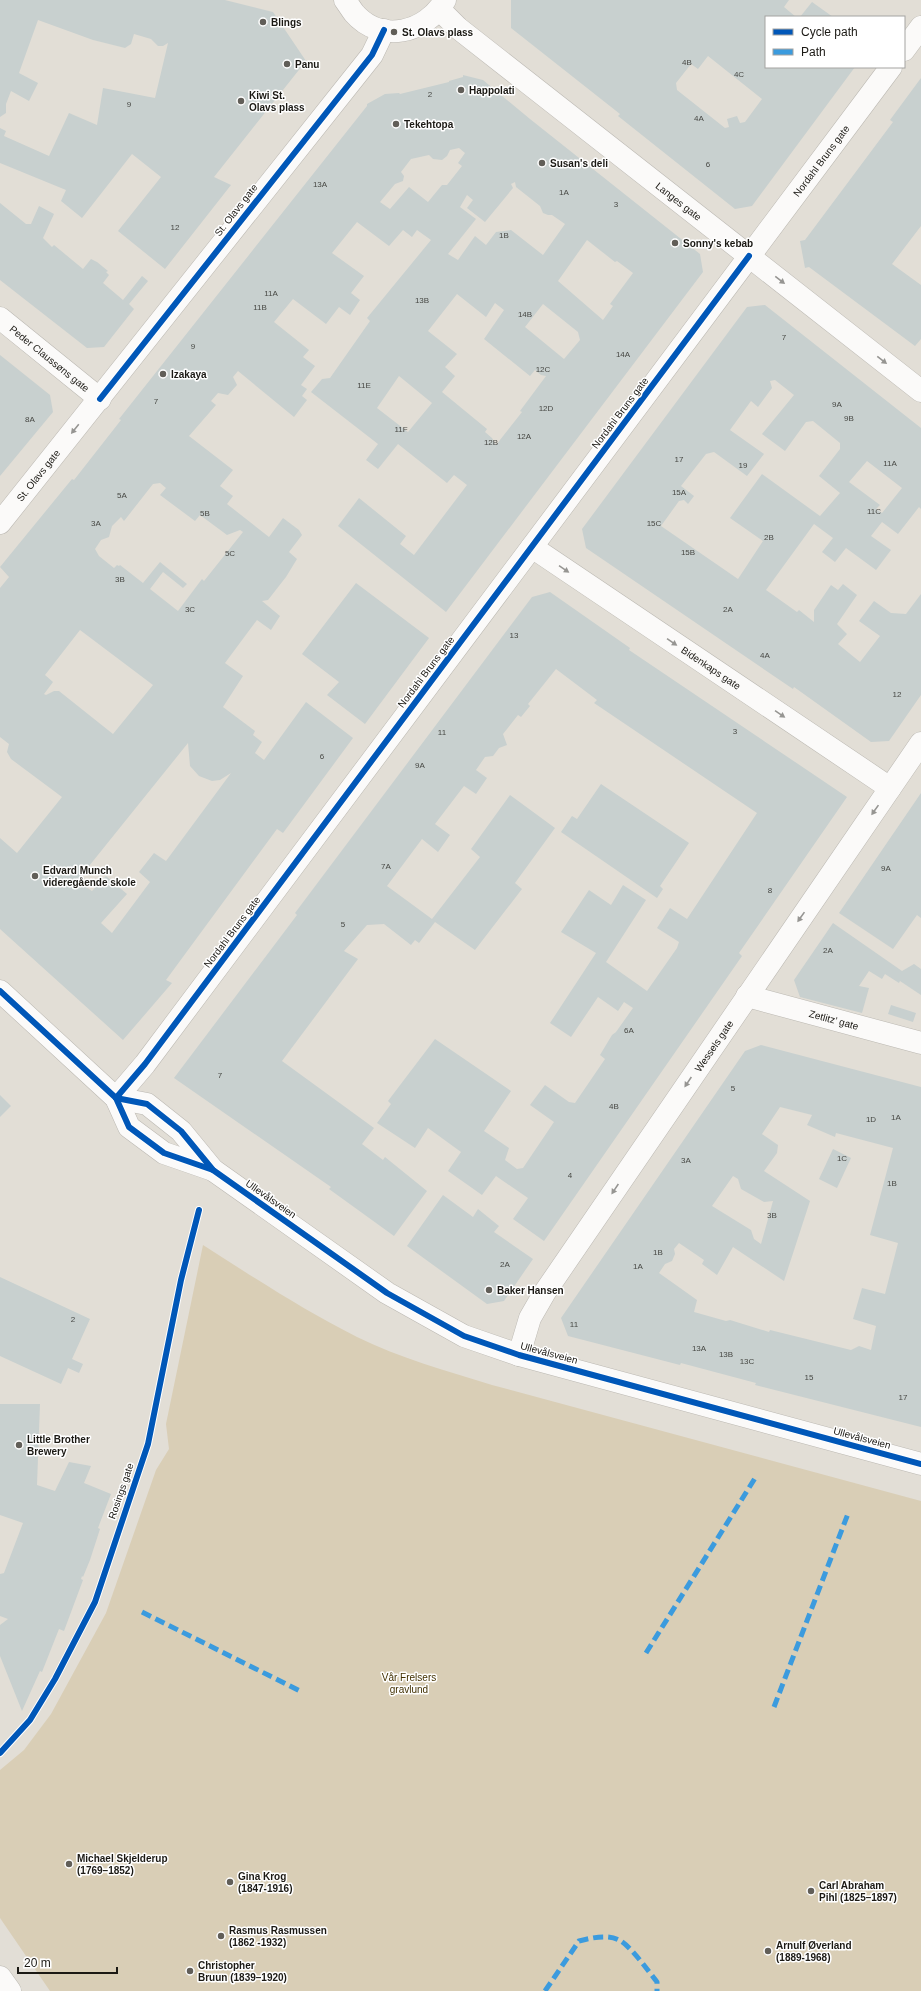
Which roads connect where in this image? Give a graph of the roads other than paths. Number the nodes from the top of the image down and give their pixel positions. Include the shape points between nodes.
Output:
1 (345, 0) edge
2 (442, 5) edge
3 (921, 27) edge
4 (384, 30) junction
5 (905, 49) edge
6 (890, 68) edge
7 (750, 256) junction
8 (0, 318) edge
9 (921, 390) edge
10 (100, 399) junction
11 (0, 523) edge
12 (532, 547) junction
13 (921, 743) edge
14 (890, 788) junction
15 (0, 991) edge
16 (747, 996) junction
17 (921, 1043) edge
18 (116, 1098) junction
19 (213, 1170) junction
20 (519, 1355) junction
21 (921, 1464) edge
22 (0, 1977) edge
23 (10, 1991) edge

1 - 4 street via 354,13 368,24
2 - 4 street via 429,21 415,28 400,32
2 - 7 street, Langes gate via 458,28
3 - 5 street
4 - 10 street, St. Olavs gate via 372,55
6 - 7 street, Nordahl Bruns gate
7 -> 9 street, Langes gate
7 - 12 street, Nordahl Bruns gate
8 - 10 street, Peder Claussøns gate
10 -> 11 street, St. Olavs gate
12 -> 14 street, Bidenkaps gate
12 - 18 street, Nordahl Bruns gate via 145,1064
13 - 14 street, Wessels gate
14 -> 16 street, Wessels gate
15 - 18 street, Ullevålsveien
16 - 17 street, Zetlitz’ gate
16 -> 20 street, Wessels gate via 545,1292 530,1318
18 - 19 street, Ullevålsveien via 146,1104 181,1131
18 - 19 street, Ullevålsveien via 129,1127 164,1153
19 - 20 street, Ullevålsveien via 415,1311 464,1336
20 - 21 street, Ullevålsveien
22 - 23 street

